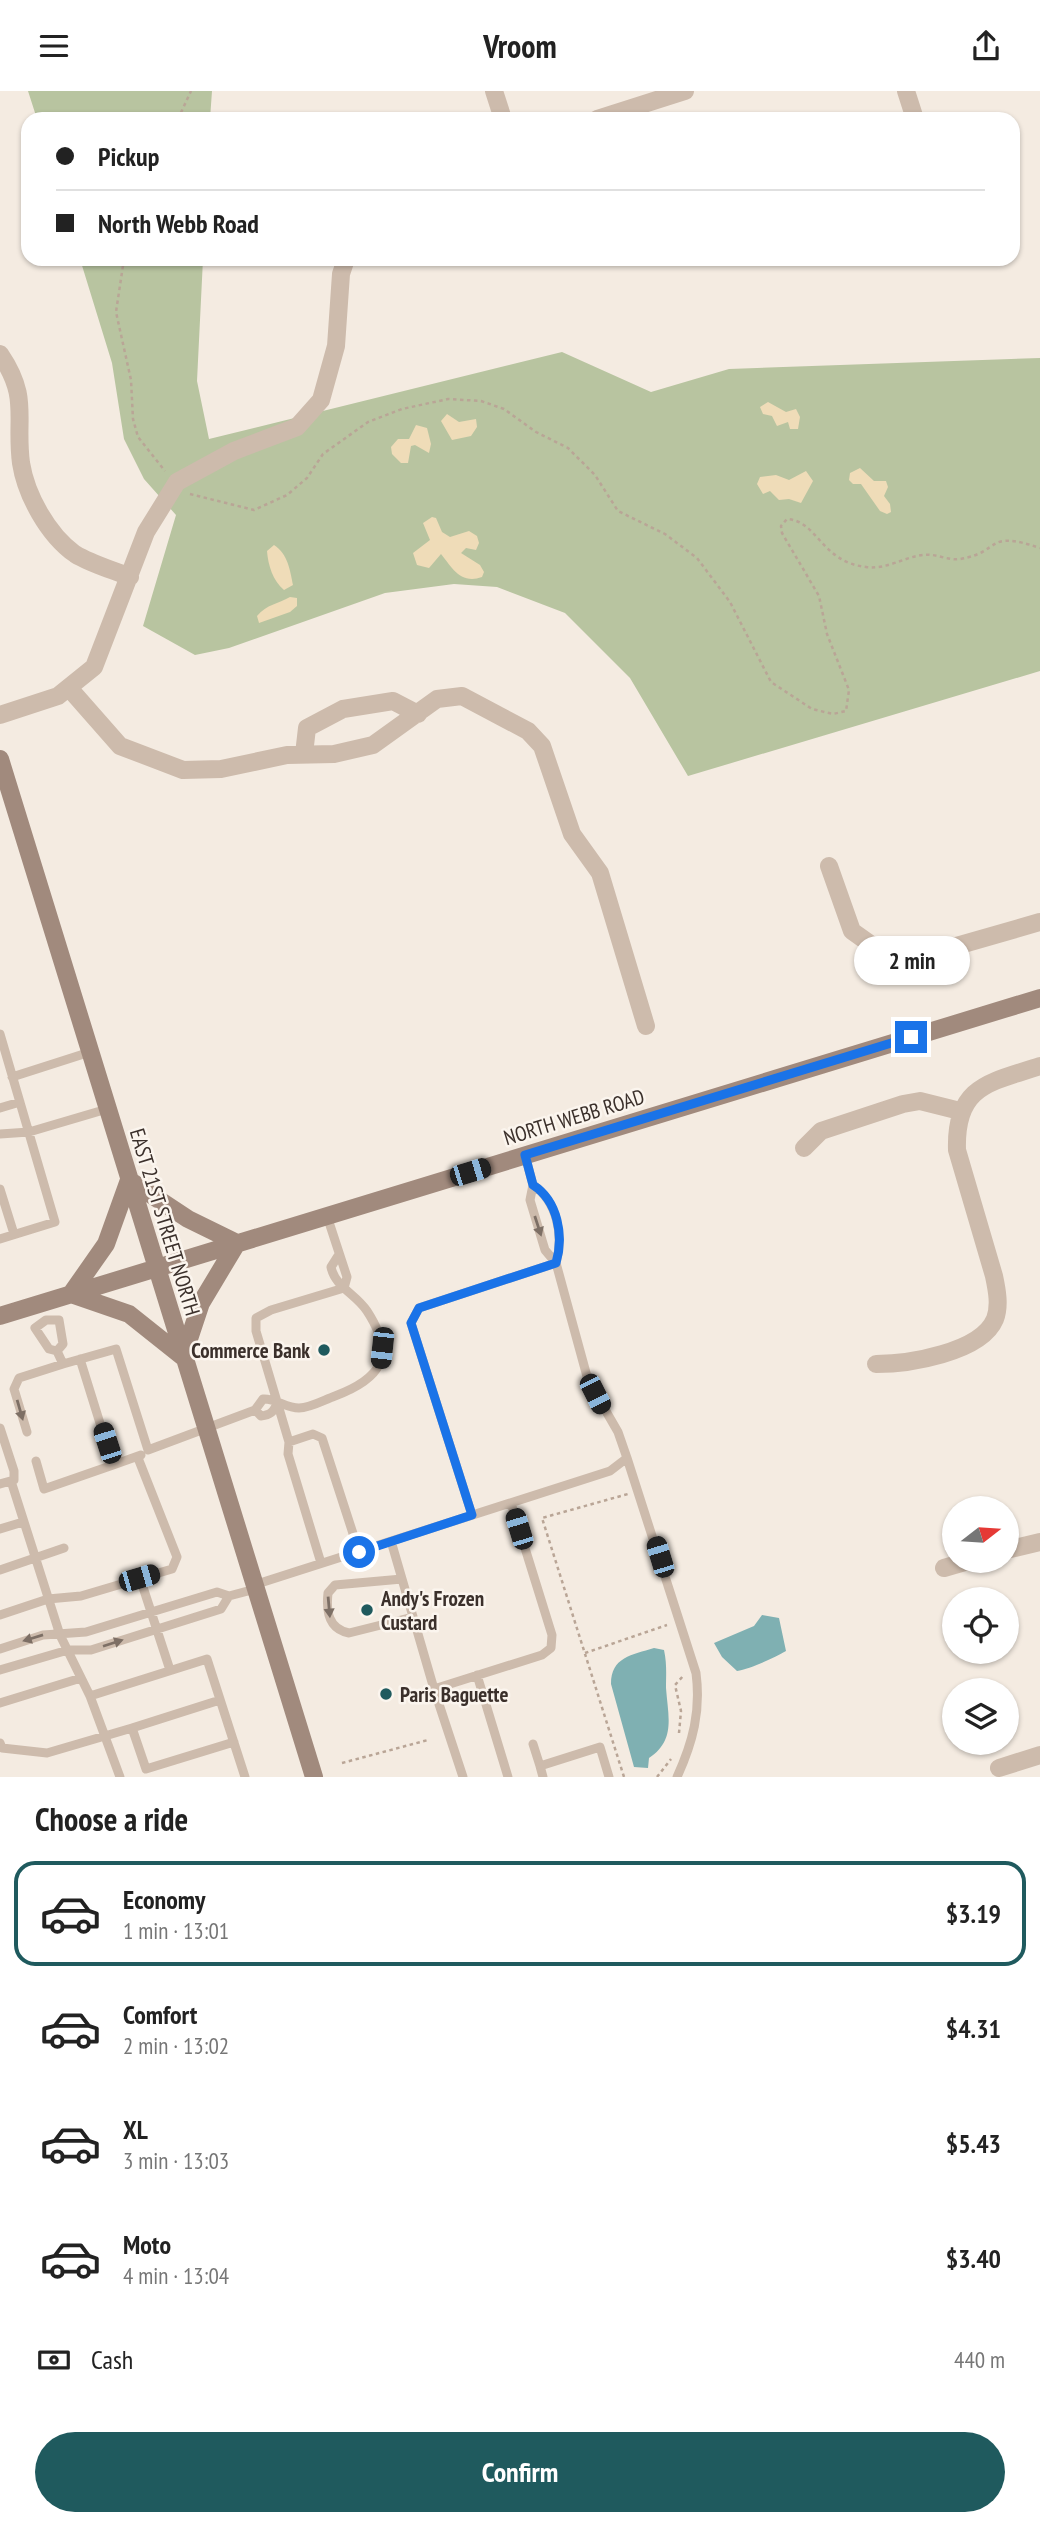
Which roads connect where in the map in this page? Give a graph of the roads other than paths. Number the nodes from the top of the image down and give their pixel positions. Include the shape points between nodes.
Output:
1 (494, 91) edge
2 (685, 91) edge
3 (906, 91) edge
4 (501, 112) edge
5 (623, 112) edge
6 (913, 112) edge
7 (344, 266) edge
8 (0, 354) edge
9 (130, 577) junction
10 (69, 688) junction
11 (418, 714) junction
12 (0, 715) edge
13 (304, 754) junction
14 (0, 759) edge
15 (829, 866) dead end
16 (1040, 922) edge
17 (1040, 998) edge
18 (646, 1026) dead end
19 (0, 1034) edge
20 (90, 1052) junction
21 (1040, 1066) edge
22 (12, 1077) junction
23 (20, 1102) junction
24 (0, 1108) edge
25 (107, 1109) junction
26 (960, 1111) junction
27 (29, 1132) junction
28 (0, 1134) edge
29 (804, 1148) dead end
30 (525, 1155) junction
31 (129, 1180) junction
32 (533, 1185) junction
33 (0, 1189) edge
34 (327, 1216) junction
35 (14, 1234) junction
36 (0, 1239) edge
37 (237, 1243) junction
38 (556, 1263) junction
39 (156, 1268) junction
40 (344, 1288) junction
41 (71, 1294) junction
42 (44, 1311) junction
43 (0, 1316) edge
44 (57, 1351) junction
45 (183, 1357) junction
46 (80, 1359) junction
47 (63, 1364) junction
48 (876, 1364) dead end
49 (278, 1403) junction
50 (0, 1428) edge
51 (206, 1430) junction
52 (27, 1432) dead end
53 (289, 1442) junction
54 (148, 1450) junction
55 (138, 1458) junction
56 (627, 1458) junction
57 (36, 1461) dead end
58 (113, 1465) junction
59 (10, 1481) junction
60 (0, 1485) edge
61 (511, 1503) junction
62 (472, 1515) junction
63 (23, 1522) junction
64 (0, 1529) edge
65 (391, 1541) junction
66 (1040, 1542) edge
67 (1019, 1547) edge
68 (64, 1548) dead end
69 (359, 1552) junction
70 (35, 1558) junction
71 (321, 1563) junction
72 (0, 1570) edge
73 (139, 1578) junction
74 (402, 1579) junction
75 (254, 1587) junction
76 (229, 1596) junction
77 (48, 1599) junction
78 (151, 1612) junction
79 (0, 1615) edge
80 (414, 1617) junction
81 (157, 1629) junction
82 (60, 1636) junction
83 (0, 1649) edge
84 (68, 1650) junction
85 (0, 1670) edge
86 (170, 1670) junction
87 (477, 1675) junction
88 (81, 1678) junction
89 (434, 1689) junction
90 (90, 1696) junction
91 (220, 1700) junction
92 (0, 1703) edge
93 (132, 1728) junction
94 (107, 1735) junction
95 (234, 1742) junction
96 (0, 1743) edge
97 (533, 1744) dead end
98 (1040, 1755) edge
99 (540, 1766) junction
100 (999, 1767) dead end
101 (147, 1773) edge
102 (120, 1777) edge
103 (245, 1777) edge
104 (314, 1777) edge
105 (463, 1777) edge
106 (508, 1777) edge
107 (543, 1777) edge
108 (609, 1777) edge
109 (677, 1777) edge

1 - 4 street
2 - 5 street
3 - 6 street
7 - 9 street via 336,346 321,400 297,427 234,451 177,482 146,532
8 - 9 street via 13,373 21,402 21,463 46,524 75,554
9 - 10 street via 94,667
10 - 12 street
10 - 13 street via 120,745 183,770 221,769
11 - 13 street via 373,745 334,754
11 - 13 street via 393,701 343,709 307,728
11 - 18 street via 437,699 462,696 528,731 542,746 572,834 600,873
14 - 20 main road, EAST 21ST STREET NORTH
15 - 16 street via 852,931 897,963
17 - 30 main road, NORTH WEBB ROAD
19 - 22 lane
20 - 22 lane
20 - 25 main road, EAST 21ST STREET NORTH
21 - 26 street via 986,1083
22 - 23 lane
23 - 24 lane
23 - 27 lane
25 - 27 lane
25 - 31 main road, EAST 21ST STREET NORTH
26 - 29 street via 920,1101 903,1104 821,1131
26 - 48 street via 957,1150 994,1276 996,1317 986,1332 965,1346 906,1364
27 - 28 lane
27 - 35 lane via 55,1222
30 - 32 lane
30 - 34 main road, NORTH WEBB ROAD
31 - 37 main road via 188,1219
31 - 39 main road, EAST 21ST STREET NORTH
31 - 41 main road via 106,1244
32 -> 38 lane via 530,1200 545,1250
32 - 38 lane via 546,1194 560,1236
33 - 35 lane
34 - 37 main road, NORTH WEBB ROAD
34 - 40 lane via 348,1277
35 - 36 lane
37 - 39 main road, NORTH WEBB ROAD
37 - 45 main road via 201,1303
38 - 56 lane via 588,1380 618,1432
38 - 62 lane via 419,1308 411,1323
39 - 41 main road, NORTH WEBB ROAD
39 - 45 main road, EAST 21ST STREET NORTH
40 - 49 lane via 256,1318
40 - 49 lane via 366,1308 382,1348 372,1378 299,1408
41 - 42 main road, NORTH WEBB ROAD
41 - 45 main road via 129,1314
42 - 43 main road, NORTH WEBB ROAD
42 - 44 lane via 59,1320 63,1344
42 - 44 lane via 35,1328 49,1349
44 - 47 lane
45 - 51 main road, EAST 21ST STREET NORTH
46 - 47 lane
46 - 54 lane via 116,1349 132,1415
46 - 58 lane via 111,1442
47 -> 52 lane via 19,1378 14,1388
49 - 51 lane via 267,1415 255,1410
49 - 53 lane
50 - 59 lane via 14,1471
51 - 54 lane
51 - 75 main road, EAST 21ST STREET NORTH
53 - 69 lane via 313,1434 322,1438
53 - 71 lane via 288,1454
54 - 55 lane
55 - 58 lane
55 - 73 lane via 177,1557 172,1569
56 - 61 lane via 610,1471
56 - 109 lane via 696,1673 697,1719
57 - 58 lane via 44,1489
59 - 60 lane
59 - 63 lane
61 - 62 lane
61 - 87 lane via 552,1635 551,1648
62 - 65 lane
63 - 64 lane
63 - 70 lane
65 - 69 lane
65 - 74 lane
66 - 67 street
68 - 70 lane
69 - 71 lane
70 - 72 lane
70 - 77 lane
71 - 75 lane
73 - 77 lane via 82,1596
73 - 78 lane
74 - 80 lane
74 -> 80 lane via 335,1585 328,1593 328,1616 333,1625 349,1633
75 - 76 lane
75 - 104 main road, EAST 21ST STREET NORTH
76 - 78 lane via 217,1592
76 - 81 lane via 221,1609
77 - 79 lane
77 - 82 lane
78 - 81 lane
78 - 82 lane
80 - 89 lane
84 -> 81 lane via 91,1650
81 - 86 lane
82 -> 83 lane via 43,1635
82 - 84 lane
84 - 85 lane
84 - 88 lane
86 - 90 lane
86 - 91 lane via 207,1658
87 - 89 lane
87 - 106 lane
88 - 90 lane
88 - 92 lane
89 - 105 lane
90 - 94 lane
91 - 93 lane
91 - 95 lane
93 - 94 lane
93 - 101 lane
94 - 96 lane via 47,1753 2,1748
94 - 102 lane
95 - 101 lane
95 - 103 lane
97 - 99 lane
98 - 100 street
99 - 107 lane
99 - 108 lane via 600,1747

